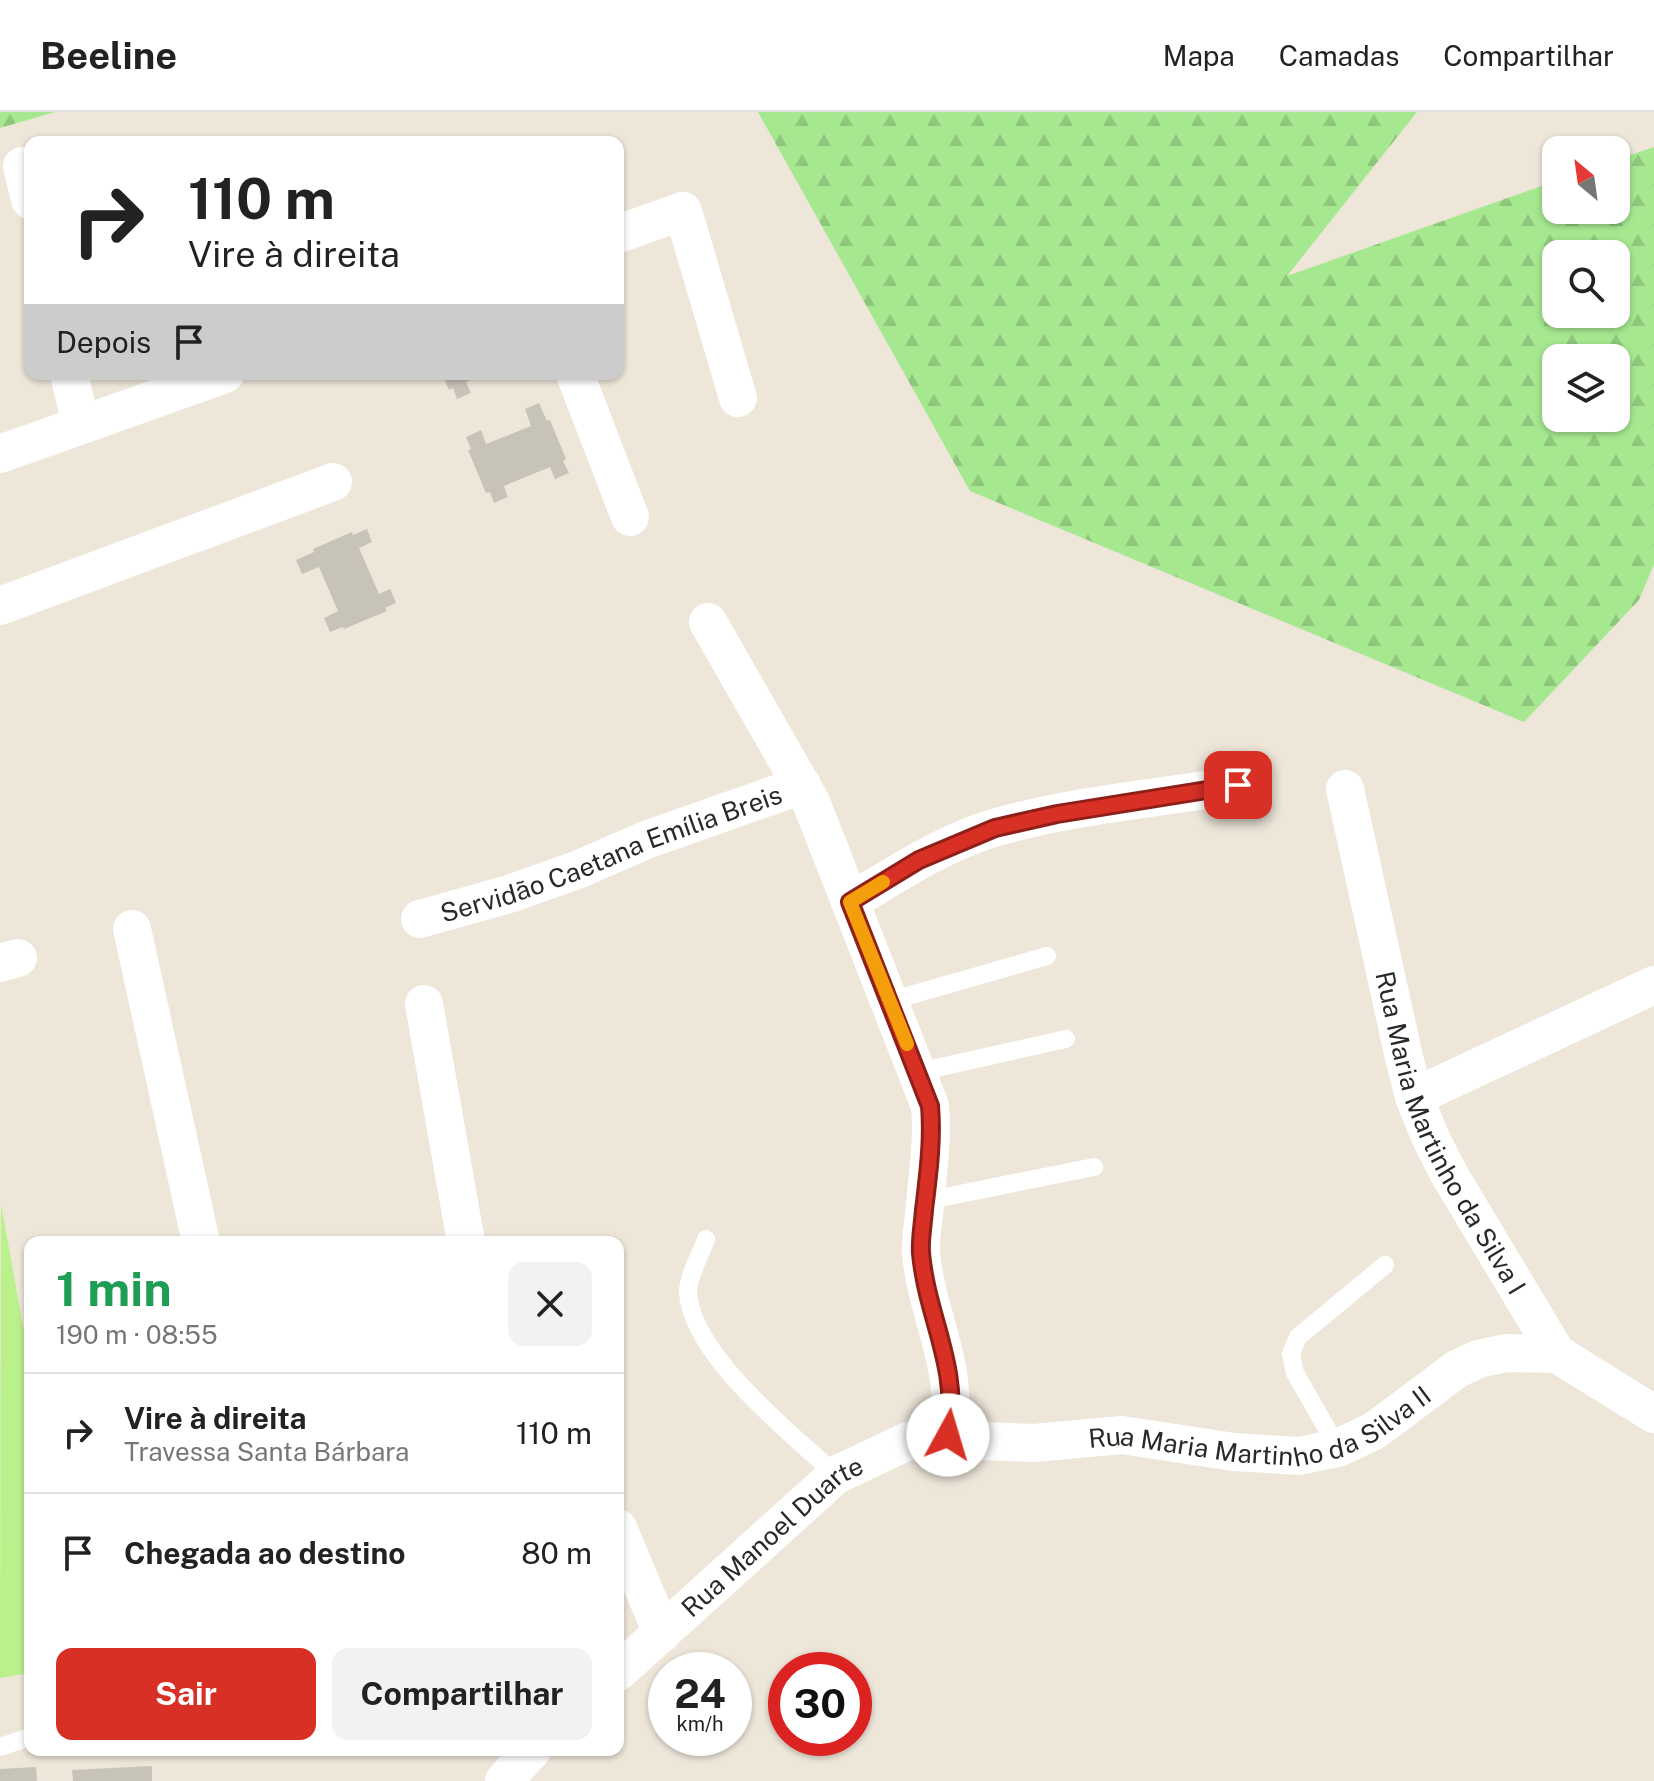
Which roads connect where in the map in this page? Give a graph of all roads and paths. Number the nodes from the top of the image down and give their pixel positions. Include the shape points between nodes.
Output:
1 (624, 232) edge
2 (70, 380) edge
3 (208, 380) edge
4 (577, 380) edge
5 (738, 398) dead end
6 (81, 425) junction
7 (0, 454) edge
8 (333, 482) dead end
9 (630, 517) dead end
10 (0, 606) edge
11 (708, 622) dead end
12 (802, 785) junction
13 (1238, 785) dead end
14 (1345, 789) dead end
15 (850, 902) junction
16 (420, 919) dead end
17 (132, 929) dead end
18 (1047, 956) dead end
19 (1654, 985) edge
20 (890, 1001) junction
21 (424, 1004) dead end
22 (1066, 1039) dead end
23 (918, 1072) junction
24 (1414, 1097) junction
25 (1094, 1167) dead end
26 (925, 1201) junction
27 (200, 1236) edge
28 (465, 1236) edge
29 (706, 1239) dead end
30 (1385, 1265) dead end
31 (1557, 1354) junction
32 (1654, 1414) edge
33 (948, 1435) junction
34 (1338, 1448) junction
35 (836, 1475) junction
36 (624, 1547) edge
37 (662, 1633) junction
38 (624, 1667) edge
39 (24, 1739) edge
40 (0, 1747) edge
41 (527, 1756) edge
42 (504, 1781) edge

1 - 5 street via 683,211
2 - 6 street
3 - 6 street
4 - 9 street
6 - 7 street
8 - 10 street
11 - 12 street
12 - 15 street
12 - 16 street, Servidão Caetana Emília Breis via 509,894
13 - 15 street via 995,828 919,860
14 - 24 street, Rua Maria Martinho da Silva I
15 - 20 street
17 - 27 street
18 - 20 lane
19 - 24 street
20 - 23 street
21 - 28 street
22 - 23 lane
23 - 26 street via 932,1130
24 - 31 street, Rua Maria Martinho da Silva I via 1449,1174
25 - 26 lane
26 - 33 street via 921,1250 951,1386
29 - 35 lane via 688,1289 705,1342 731,1375
30 - 34 lane via 1298,1337 1291,1354 1295,1373
31 - 32 street, Rua Maria Martinho da Silva I
31 - 34 street, Rua Maria Martinho da Silva II via 1506,1353 1478,1359 1374,1431
33 - 34 street, Rua Maria Martinho da Silva II via 1006,1443 1122,1435 1299,1456
33 - 35 street, Rua Manoel Duarte via 908,1441
35 - 37 street, Rua Manoel Duarte
36 - 37 street
37 - 38 street, Rua Manoel Duarte
39 - 40 lane
41 - 42 street

